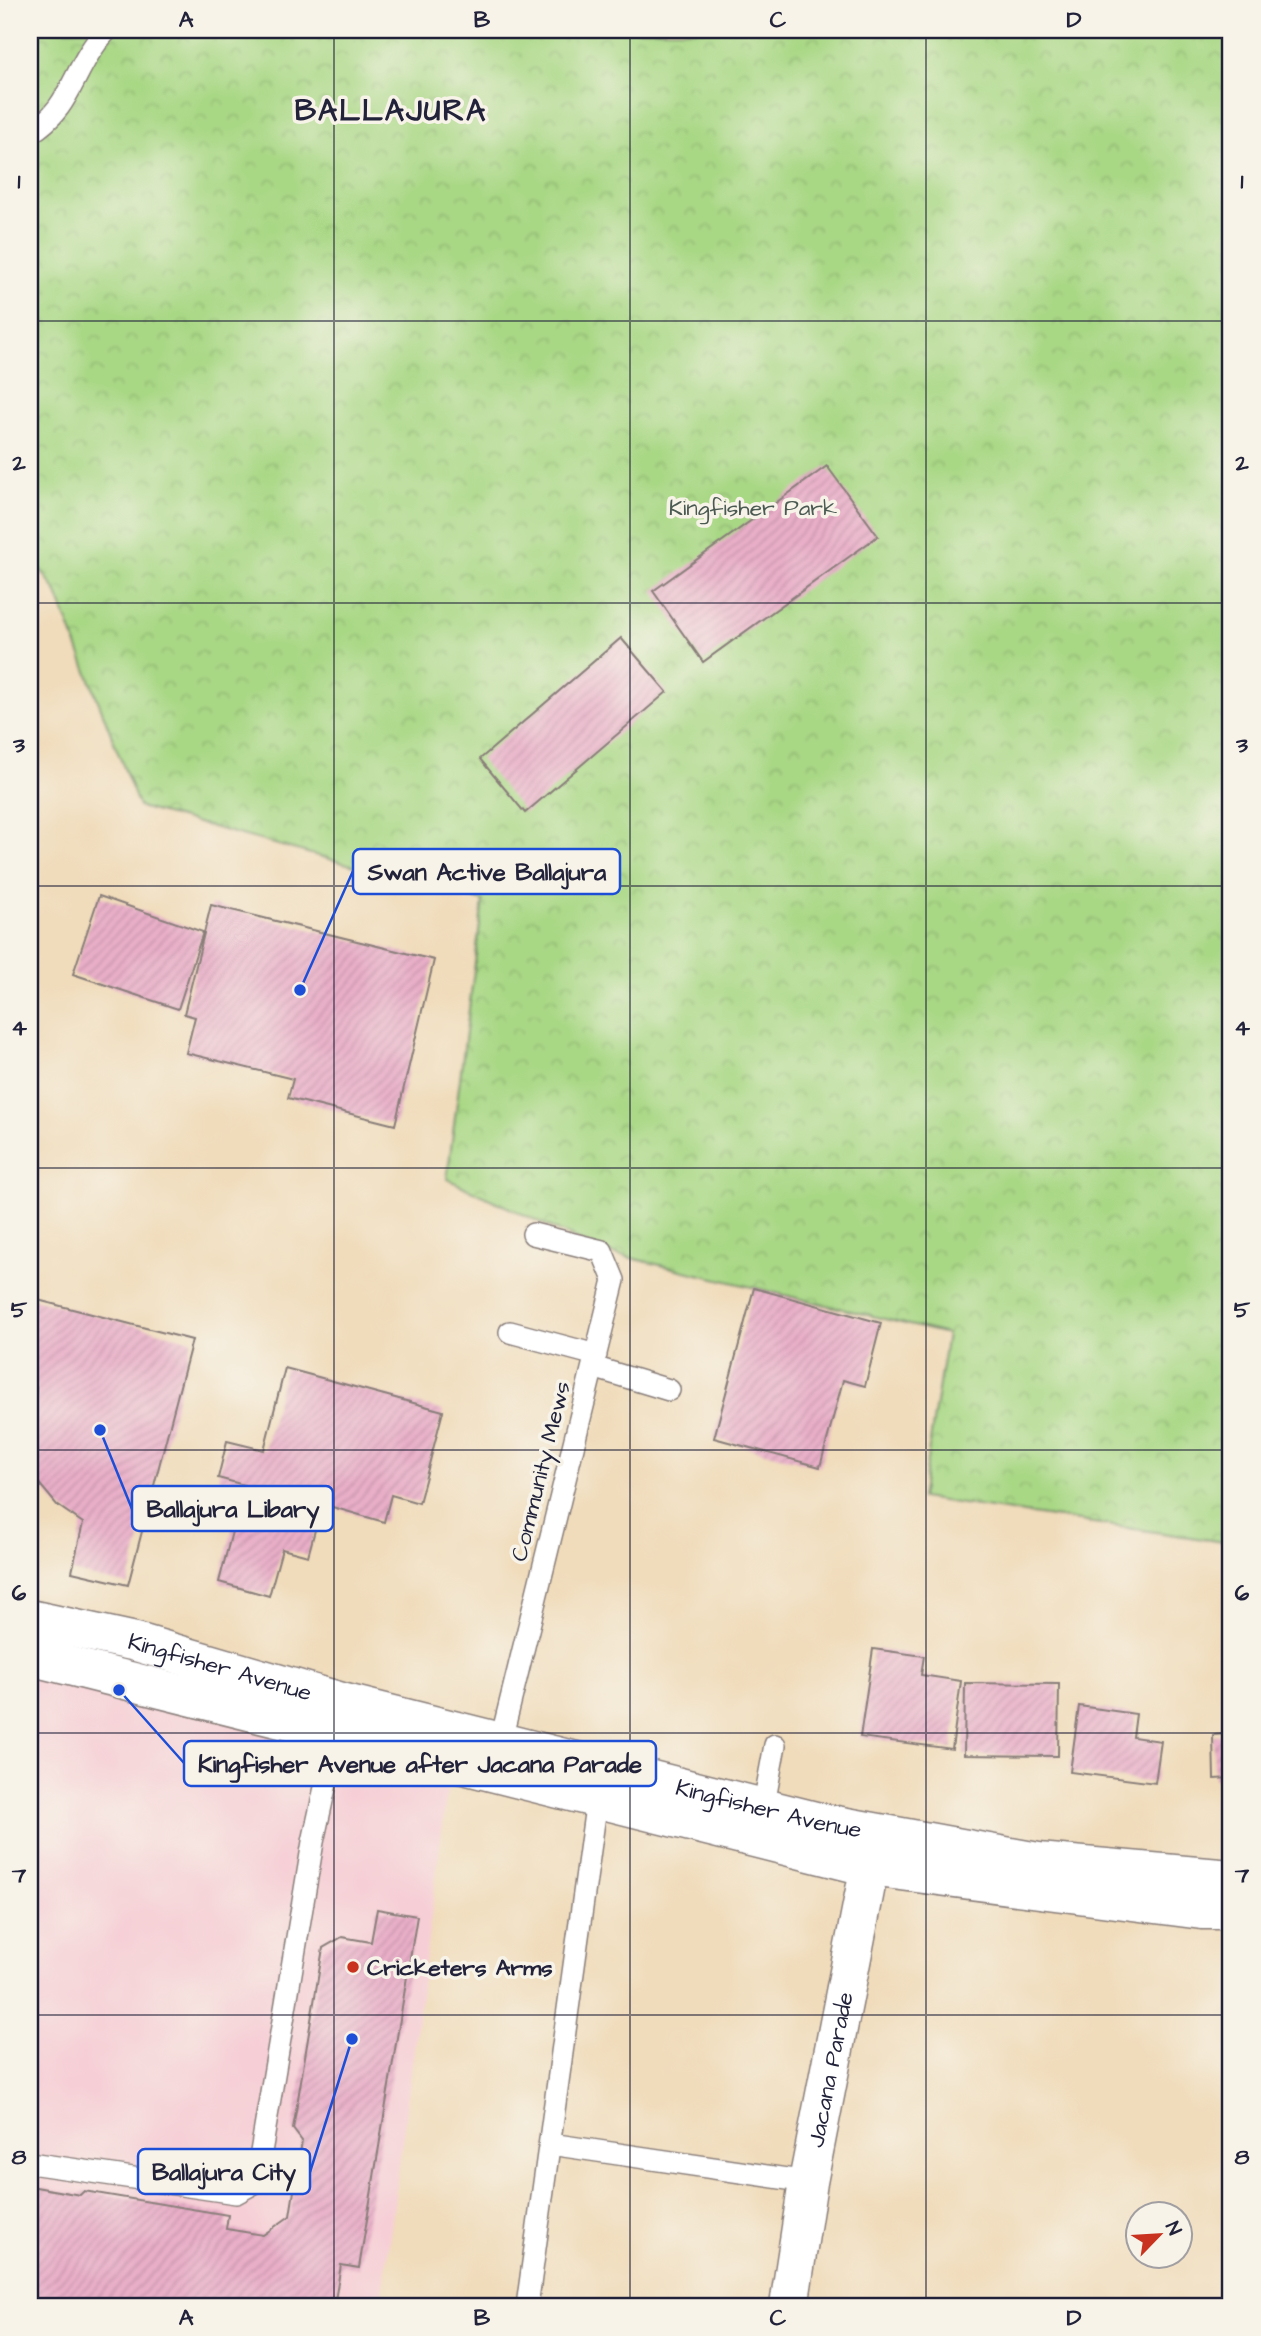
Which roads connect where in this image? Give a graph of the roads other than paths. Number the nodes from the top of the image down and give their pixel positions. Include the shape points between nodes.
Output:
1 (107, 30) edge
2 (30, 133) edge
3 (533, 1234) dead end
4 (510, 1332) dead end
5 (594, 1361) junction
6 (669, 1390) dead end
7 (30, 1619) edge
8 (30, 1656) edge
9 (341, 1719) junction
10 (775, 1745) dead end
11 (497, 1757) junction
12 (599, 1783) junction
13 (760, 1823) junction
14 (873, 1850) junction
15 (1231, 1879) edge
16 (1231, 1910) edge
17 (550, 2144) junction
18 (30, 2163) edge
19 (808, 2182) junction
20 (527, 2306) edge
21 (789, 2306) edge

1 - 2 lane via 86,54 57,113
3 - 5 lane, Community Mews via 602,1251 614,1280
4 - 5 lane
5 - 6 lane
5 - 11 lane, Community Mews
7 - 9 street, Kingfisher Avenue via 136,1642
8 - 9 street, Kingfisher Avenue
9 - 11 street, Kingfisher Avenue
9 - 18 lane via 313,1842 256,2182 236,2193
10 - 13 lane
11 - 12 street, Kingfisher Avenue
12 - 13 street, Kingfisher Avenue
12 - 17 lane
13 - 14 street, Kingfisher Avenue
14 - 15 street, Kingfisher Avenue
14 - 16 street, Kingfisher Avenue via 1202,1910
14 - 19 street, Jacana Parade
17 - 19 lane
17 - 20 lane
19 - 21 street, Jacana Parade

